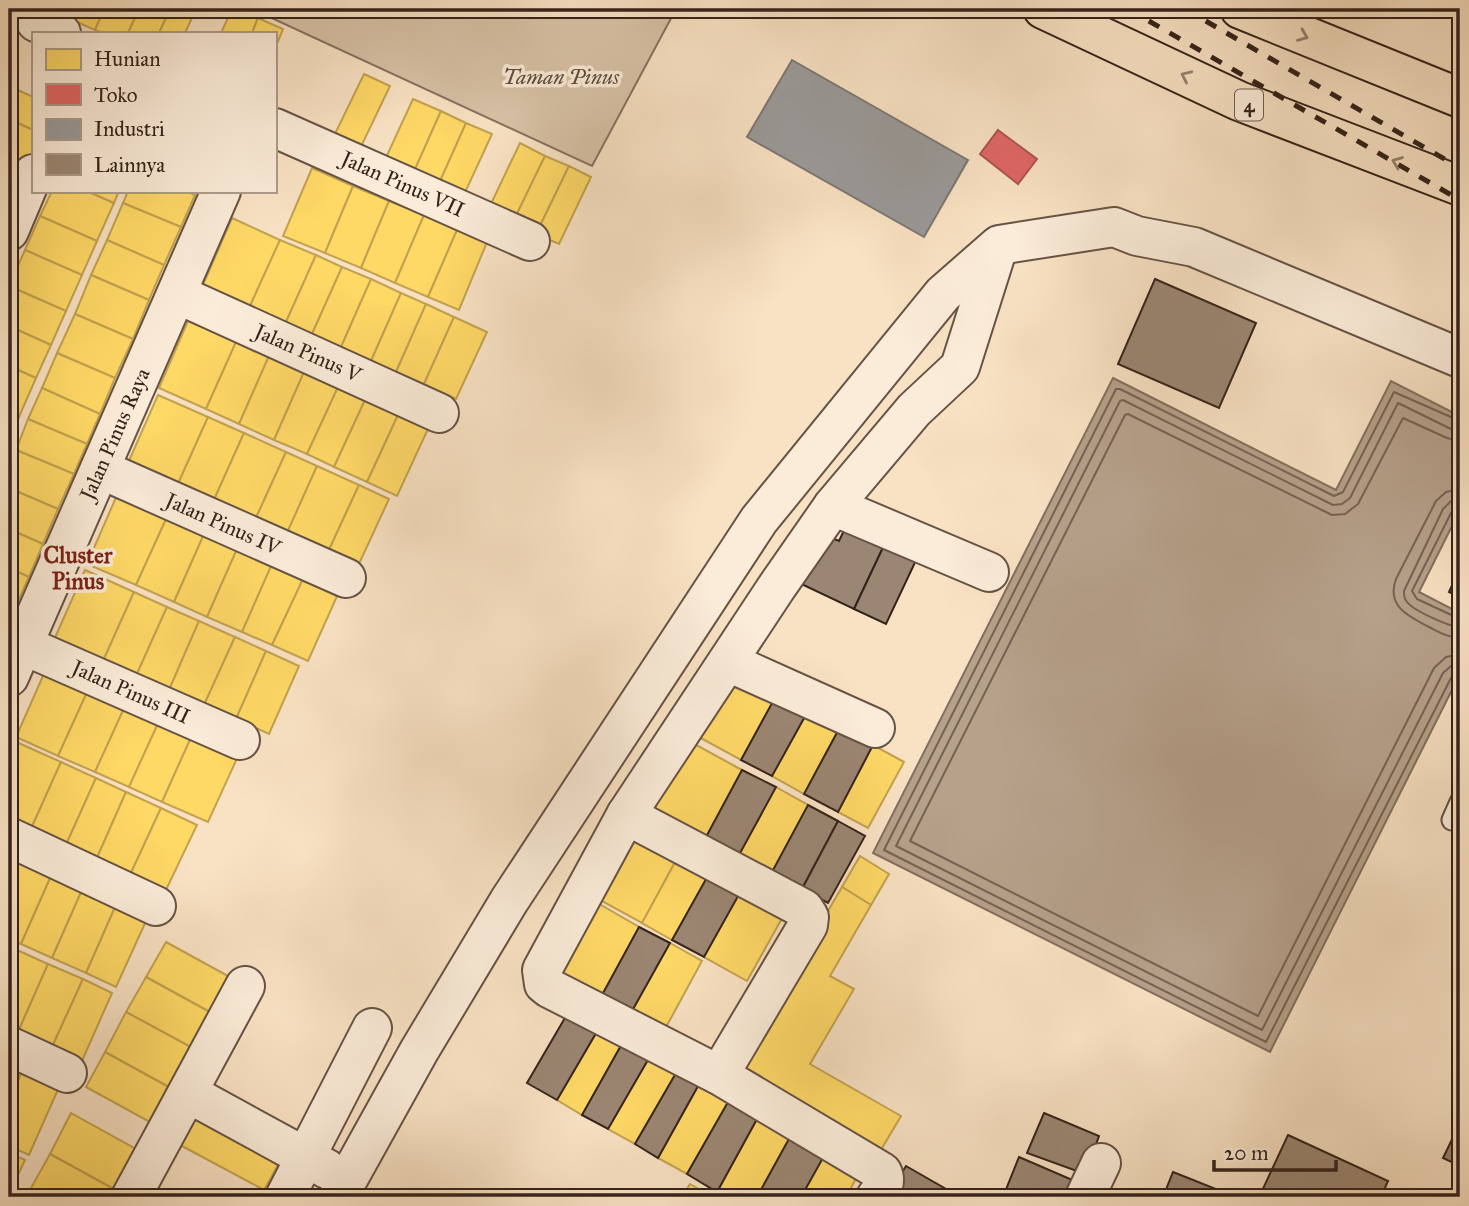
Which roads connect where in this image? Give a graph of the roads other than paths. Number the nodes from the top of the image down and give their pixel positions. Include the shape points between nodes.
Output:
1 (1043, 9) edge
2 (1240, 9) edge
3 (1460, 98) edge
4 (276, 128) edge
5 (32, 176) edge
6 (1460, 186) edge
7 (221, 192) edge
8 (9, 231) edge
9 (530, 241) dead end
10 (999, 245) junction
11 (177, 294) junction
12 (1460, 358) edge
13 (439, 413) dead end
14 (100, 469) junction
15 (833, 506) junction
16 (989, 572) dead end
17 (346, 578) dead end
18 (16, 661) edge
19 (728, 662) junction
20 (875, 728) dead end
21 (240, 740) dead end
22 (626, 814) junction
23 (9, 837) edge
24 (156, 906) dead end
25 (245, 986) dead end
26 (372, 1028) dead end
27 (9, 1046) edge
28 (66, 1073) dead end
29 (719, 1074) junction
30 (188, 1093) junction
31 (306, 1157) junction
32 (1101, 1163) dead end
33 (343, 1189) edge
34 (131, 1197) edge
35 (285, 1197) edge
36 (877, 1197) edge
37 (1085, 1197) edge

6 -> 1 highway, 4 via 1239,102
2 -> 3 highway
4 - 9 street, Jalan Pinus VII
5 - 8 street
7 - 11 street, Jalan Pinus Raya
10 - 12 street via 1114,227 1194,247
10 - 15 street via 960,366 914,410
10 - 33 street via 943,294 759,520 509,901
11 - 13 street, Jalan Pinus V
11 - 14 street, Jalan Pinus Raya
14 - 17 street, Jalan Pinus IV
14 - 18 street, Jalan Pinus Raya
15 - 16 street
15 - 19 street
18 - 21 street, Jalan Pinus III
19 - 20 street
19 - 22 street
22 - 29 street via 541,976 549,988
22 - 29 street via 804,909 809,916 808,925
23 - 24 street
25 - 30 street
26 - 31 street
27 - 28 street
29 - 36 street via 882,1172 884,1186
30 - 31 street
30 - 34 street
31 - 33 street
31 - 35 street
32 - 37 street

